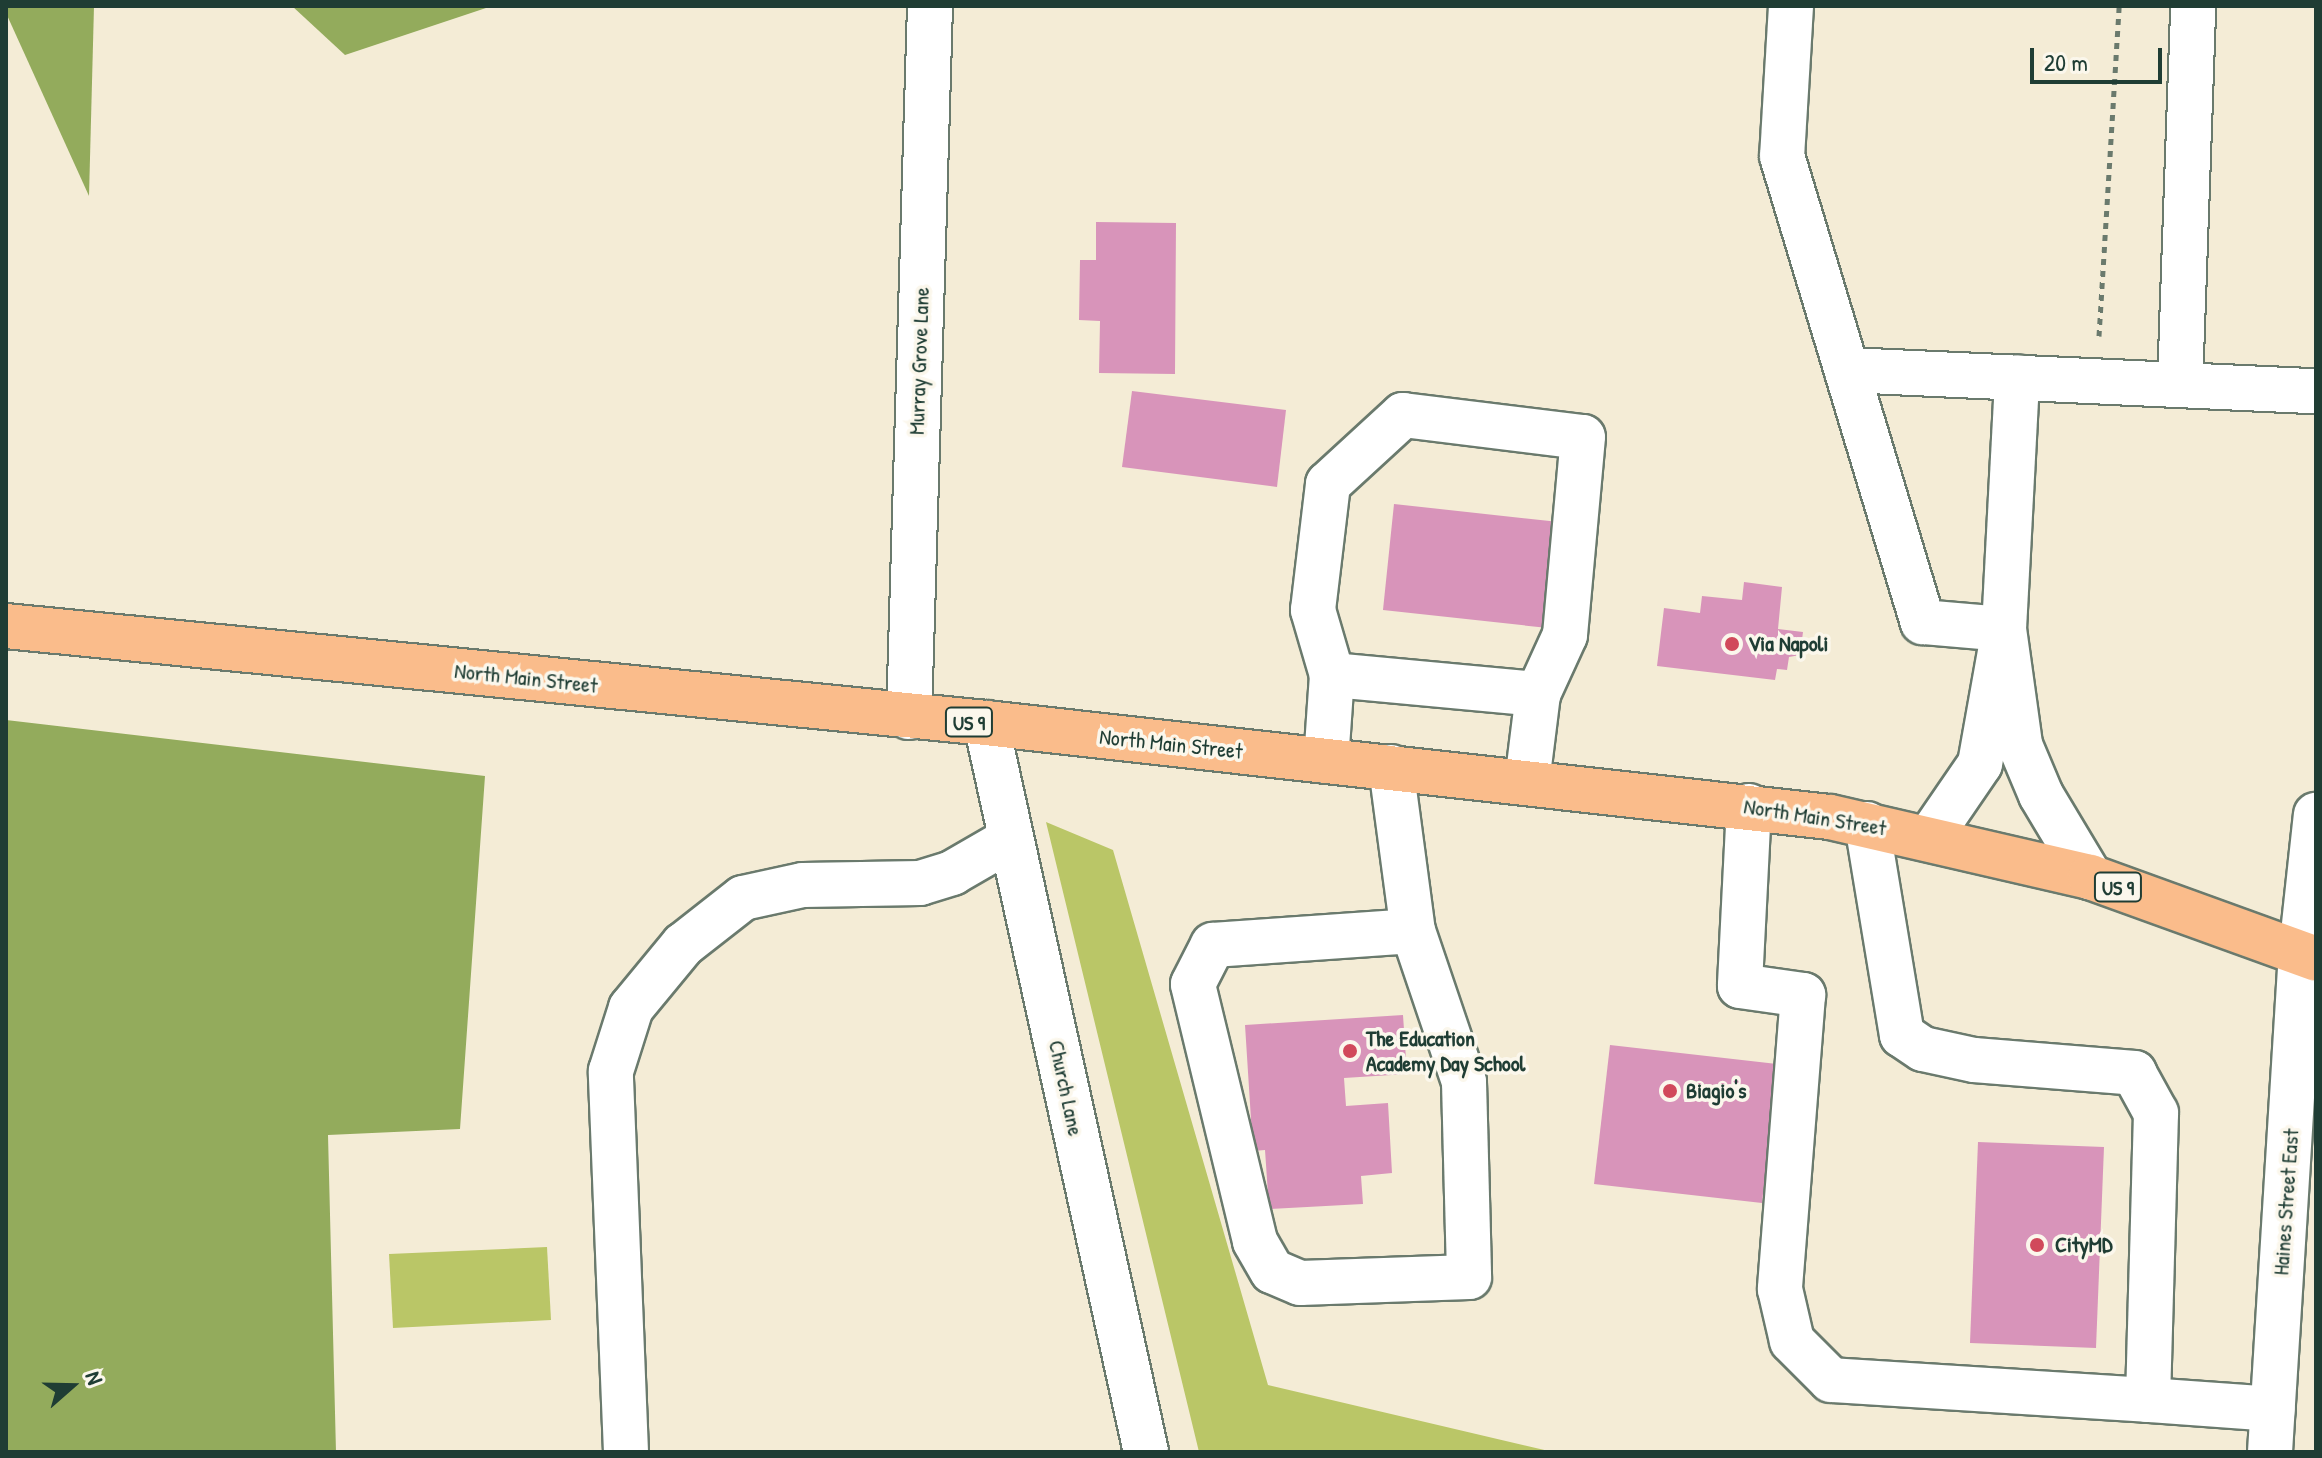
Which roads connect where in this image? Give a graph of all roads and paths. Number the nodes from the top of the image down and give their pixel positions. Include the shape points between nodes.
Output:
1 (930, 6) edge
2 (1791, 6) edge
3 (2119, 6) edge
4 (2193, 6) edge
5 (2099, 349) dead end
6 (1847, 370) junction
7 (2017, 377) junction
8 (2180, 385) junction
9 (2316, 391) edge
10 (6, 626) edge
11 (2004, 629) junction
12 (1332, 675) junction
13 (1538, 694) junction
14 (909, 717) junction
15 (986, 723) junction
16 (1326, 761) junction
17 (1391, 767) junction
18 (1527, 782) junction
19 (1749, 806) junction
20 (2316, 815) edge
21 (1867, 824) junction
22 (1930, 837) junction
23 (1011, 839) junction
24 (2090, 877) junction
25 (1413, 931) junction
26 (2309, 956) edge
27 (2148, 1400) junction
28 (2273, 1409) junction
29 (626, 1452) edge
30 (1146, 1452) edge
31 (2270, 1452) edge

1 - 14 street, Murray Grove Lane
2 - 6 street via 1782,156
3 - 5 path
4 - 8 street
6 - 7 street
6 - 11 street via 1923,622
7 - 8 street
7 - 11 street
8 - 9 street
10 - 14 highway, North Main Street / US 9
11 - 22 street via 1980,764
11 - 24 street via 2020,745 2041,795
12 - 13 street
12 - 13 street via 1313,610 1328,484 1403,415 1583,437 1565,635
12 - 16 street
13 - 18 street
14 - 15 highway, North Main Street / US 9
15 - 16 highway, North Main Street / US 9
15 - 23 street, Church Lane
16 - 17 highway, North Main Street / US 9
17 - 18 highway, North Main Street / US 9
17 - 25 street
18 - 19 highway, North Main Street / US 9
19 - 21 highway, North Main Street / US 9
19 - 27 street via 1740,986 1803,995 1780,1289 1792,1341 1831,1380
20 - 26 street, Haines Street East
21 - 22 highway, North Main Street / US 9
21 - 27 street via 1902,1035 1923,1049 1974,1060 2134,1073 2156,1113
22 - 24 highway, North Main Street / US 9
23 - 29 street via 952,873 920,883 803,885 743,898 683,945 631,1008 611,1071
23 - 30 street, Church Lane
24 - 26 highway, North Main Street / US 9
25 - 25 street via 1464,1082 1469,1277 1300,1283 1272,1271 1255,1241 1193,984 1213,945
26 - 28 street, Haines Street East
27 - 28 street
28 - 31 street, Haines Street East

